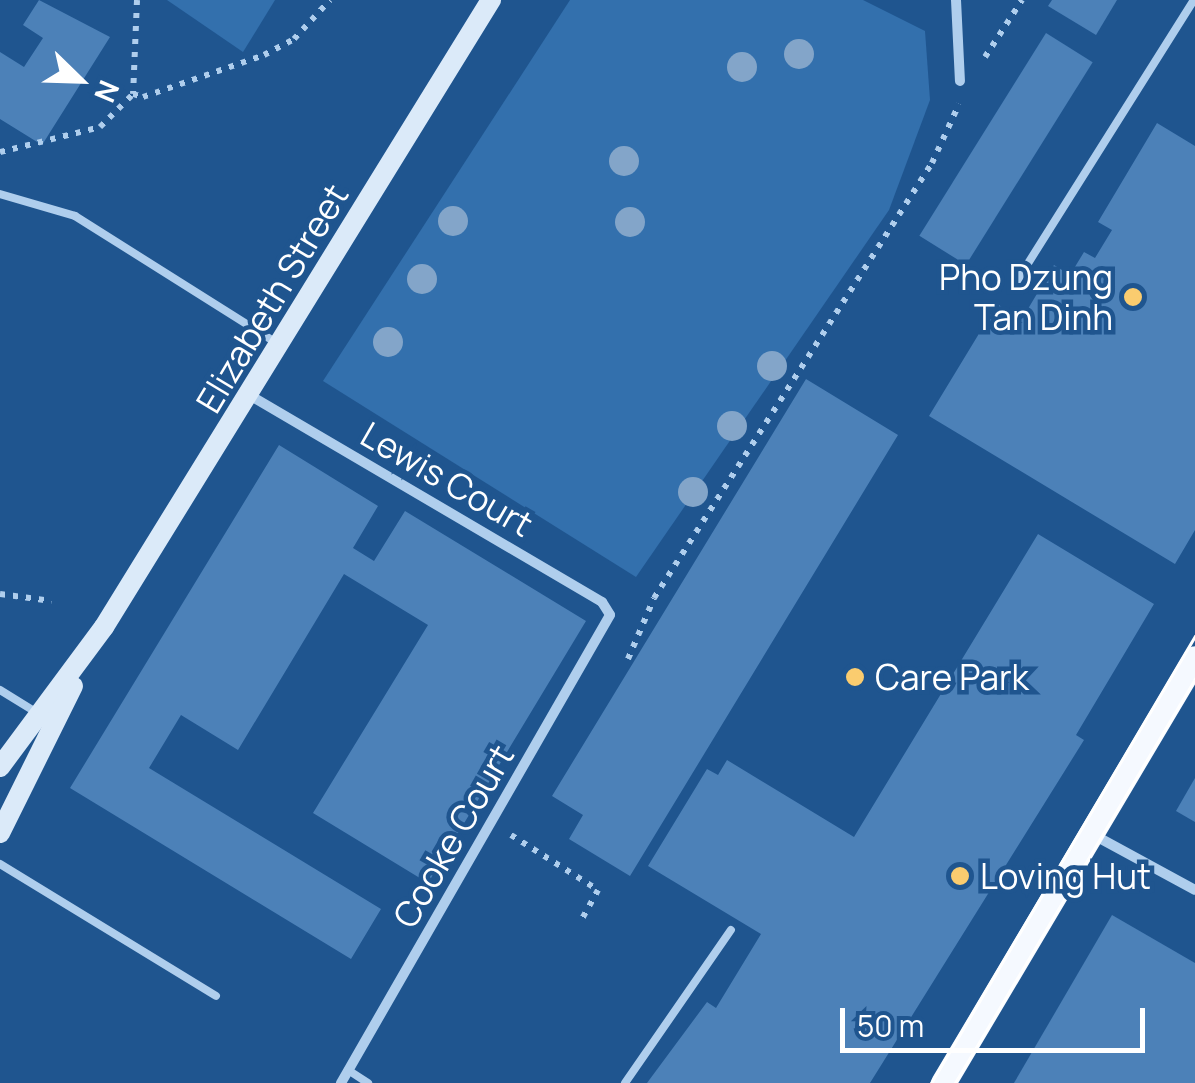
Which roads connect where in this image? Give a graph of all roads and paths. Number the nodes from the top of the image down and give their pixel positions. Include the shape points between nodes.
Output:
1 (137, 0) edge
2 (330, 0) edge
3 (491, 0) edge
4 (956, 0) edge
5 (1022, 0) edge
6 (1194, 0) edge
7 (960, 82) junction
8 (133, 94) junction
9 (0, 152) edge
10 (0, 194) edge
11 (1015, 284) dead end
12 (281, 346) junction
13 (251, 396) junction
14 (0, 594) edge
15 (52, 601) dead end
16 (610, 615) joint
17 (104, 627) junction
18 (1195, 658) edge
19 (628, 659) dead end
20 (0, 690) edge
21 (39, 714) junction
22 (0, 767) edge
23 (493, 823) junction
24 (0, 833) edge
25 (1090, 833) junction
26 (0, 864) edge
27 (1195, 890) edge
28 (582, 919) dead end
29 (731, 930) dead end
30 (216, 996) dead end
31 (348, 1070) junction
32 (341, 1083) edge
33 (368, 1083) edge
34 (625, 1083) edge
35 (944, 1083) edge

1 - 8 path
2 - 8 path via 294,39 264,55
3 - 12 street, Elizabeth Street
4 - 7 street
5 - 7 path
6 - 11 lane
7 - 19 path via 932,163 654,598
8 - 9 path via 100,127
10 - 12 lane via 75,216
12 - 13 street, Elizabeth Street
13 - 16 street, Lewis Court via 602,602
13 - 17 street, Elizabeth Street
14 - 15 path
16 - 23 street, Cooke Court
17 - 21 street, Elizabeth Street
17 - 24 street, Elizabeth Street
18 - 25 main road
20 - 21 lane
21 - 22 street, Elizabeth Street
23 - 28 path via 598,890
23 - 31 street, Cooke Court
25 - 27 street
25 - 35 main road
26 - 30 lane
29 - 34 lane
31 - 32 street, Cooke Court
31 - 33 lane

